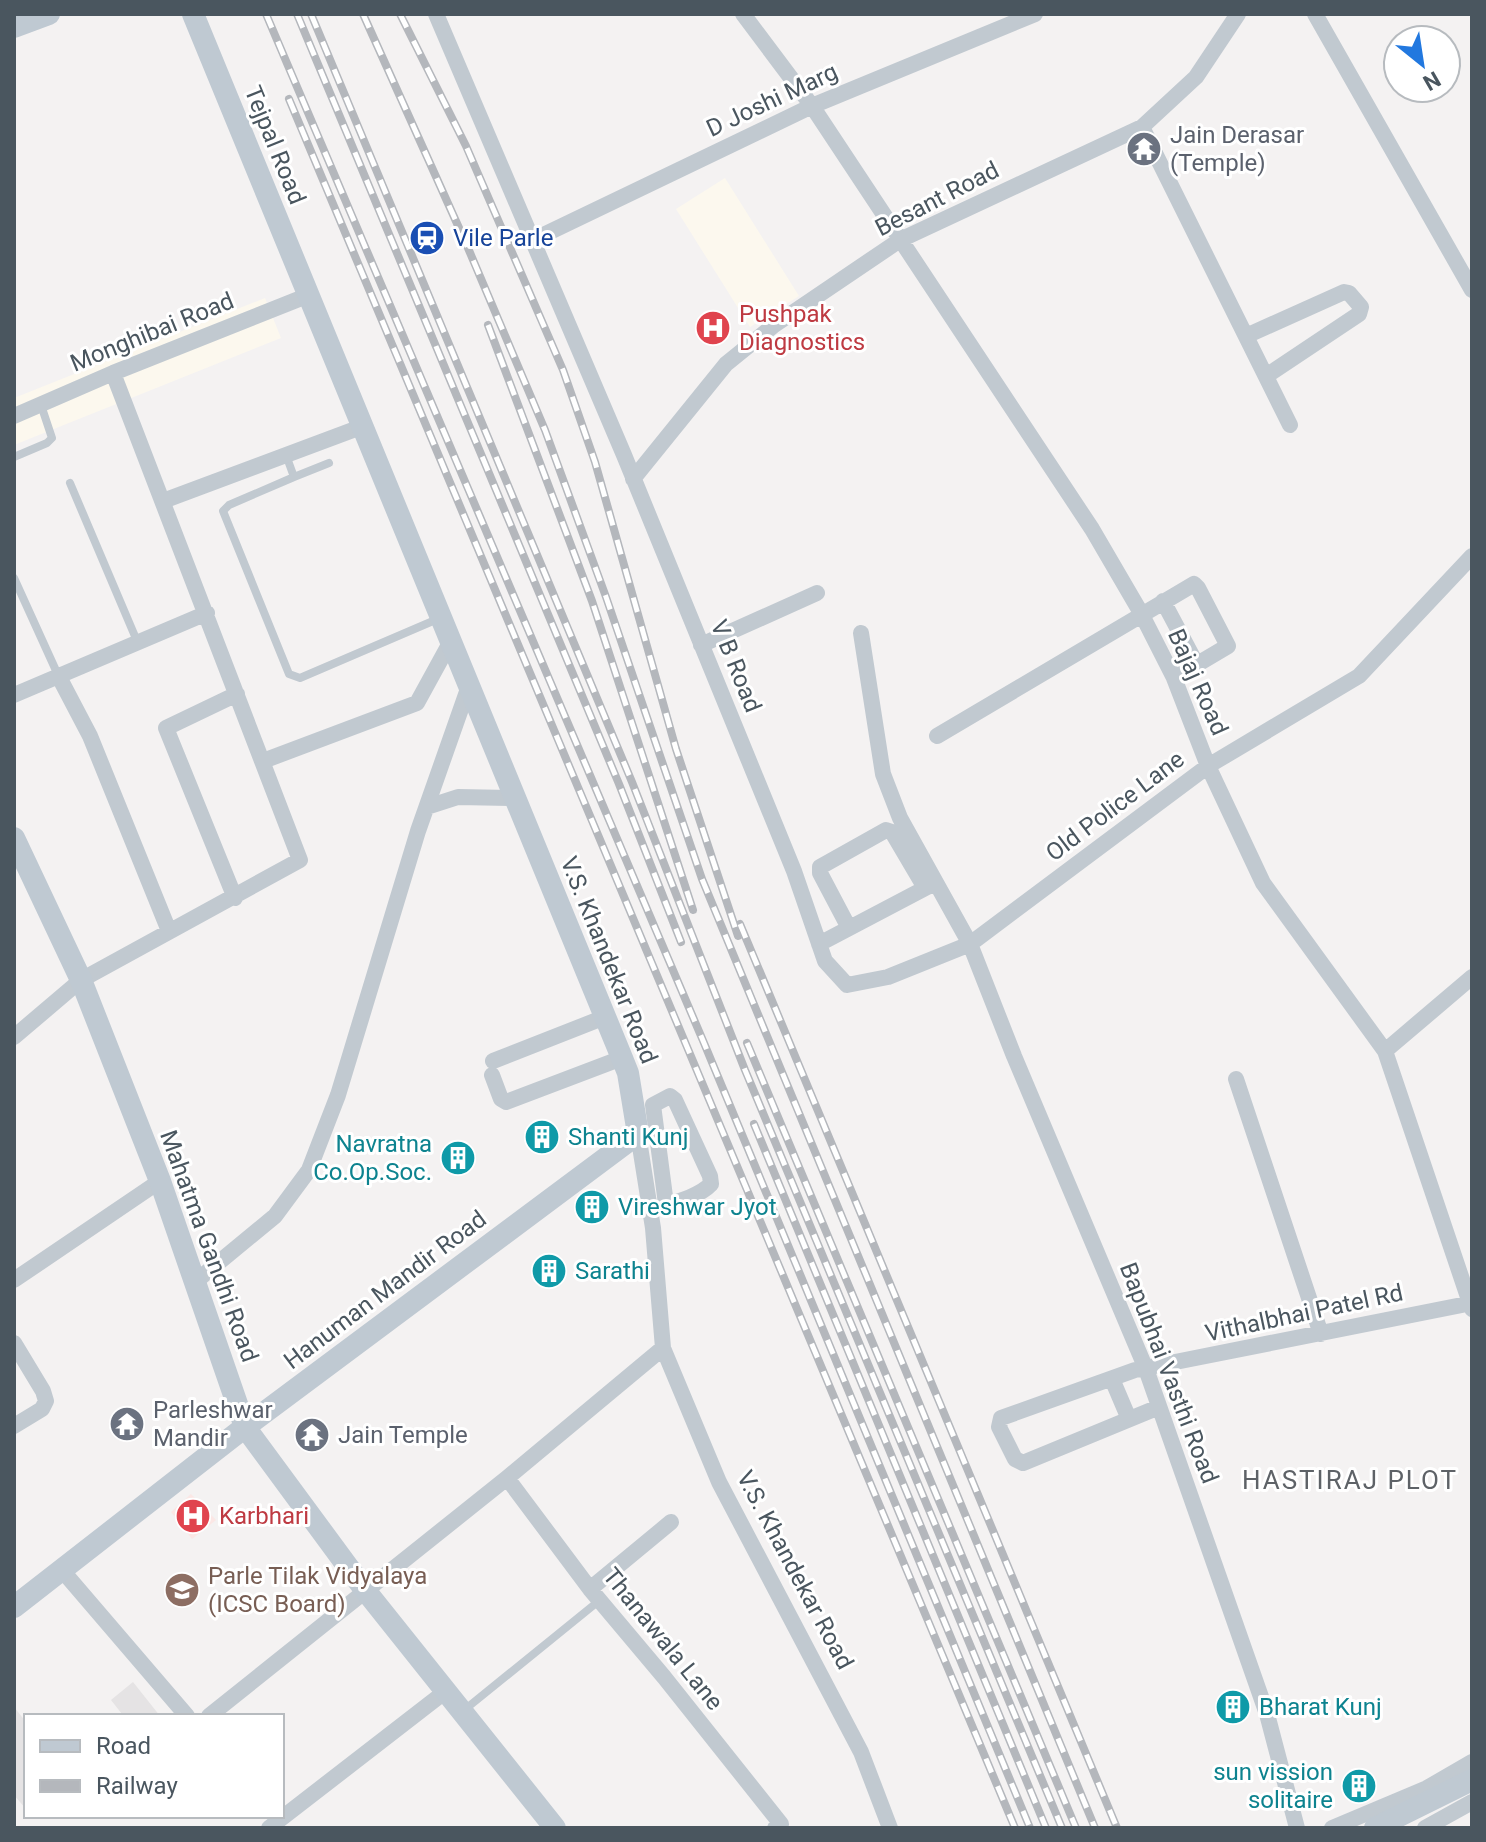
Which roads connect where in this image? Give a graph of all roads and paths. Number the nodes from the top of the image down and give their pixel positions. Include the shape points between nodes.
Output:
1 (49, 14) edge
2 (193, 14) edge
3 (436, 14) edge
4 (743, 14) edge
5 (1034, 14) edge
6 (1238, 14) edge
7 (1315, 14) edge
8 (14, 27) edge
9 (812, 106) junction
10 (1142, 127) junction
11 (533, 240) junction
12 (900, 240) junction
13 (1472, 290) edge
14 (309, 295) junction
15 (1248, 335) junction
16 (113, 373) junction
17 (1268, 375) junction
18 (41, 404) junction
19 (14, 416) edge
20 (1290, 425) dead end
21 (361, 427) junction
22 (286, 454) junction
23 (14, 457) edge
24 (329, 463) dead end
25 (294, 477) junction
26 (633, 479) junction
27 (70, 483) dead end
28 (163, 501) junction
29 (1472, 556) edge
30 (14, 578) edge
31 (817, 593) dead end
32 (1163, 601) junction
33 (207, 613) junction
34 (1141, 613) junction
35 (441, 617) junction
36 (861, 633) dead end
37 (137, 641) junction
38 (451, 641) junction
39 (701, 645) junction
40 (1197, 665) junction
41 (58, 675) junction
42 (1174, 678) junction
43 (469, 686) junction
44 (237, 694) junction
45 (14, 695) edge
46 (937, 736) dead end
47 (263, 761) junction
48 (1208, 766) junction
49 (515, 798) junction
50 (427, 807) junction
51 (14, 838) edge
52 (931, 885) junction
53 (235, 898) junction
54 (849, 928) junction
55 (169, 931) junction
56 (819, 944) junction
57 (970, 944) junction
58 (1472, 977) edge
59 (81, 980) junction
60 (605, 1017) junction
61 (14, 1037) edge
62 (1385, 1051) junction
63 (622, 1058) junction
64 (1236, 1079) dead end
65 (642, 1118) junction
66 (160, 1181) junction
67 (658, 1207) junction
68 (14, 1280) edge
69 (195, 1282) junction
70 (1471, 1305) edge
71 (1321, 1334) junction
72 (14, 1343) edge
73 (663, 1348) junction
74 (1146, 1369) junction
75 (1112, 1379) junction
76 (1159, 1407) junction
77 (1129, 1419) junction
78 (14, 1426) edge
79 (245, 1427) junction
80 (507, 1478) junction
81 (671, 1522) dead end
82 (61, 1569) junction
83 (365, 1590) junction
84 (595, 1595) junction
85 (14, 1607) edge
86 (446, 1691) junction
87 (462, 1712) junction
88 (185, 1714) edge
89 (211, 1714) edge
90 (1472, 1762) edge
91 (1472, 1780) edge
92 (1472, 1802) edge
93 (284, 1816) edge
94 (555, 1828) edge
95 (775, 1828) edge
96 (890, 1828) edge
97 (1297, 1828) edge
98 (1332, 1828) edge
99 (1375, 1828) edge
100 (1425, 1828) edge

1 - 8 street
2 - 14 street, Tejpal Road
3 - 11 street, V B Road
4 - 9 street, Bajaj Road
5 - 9 street, D Joshi Marg
6 - 10 street, Besant Road via 1196,77
7 - 13 street
9 - 11 street, D Joshi Marg
9 - 12 street, Bajaj Road
10 - 12 street, Besant Road
10 - 15 street
11 - 26 street, V B Road
12 - 26 street, Besant Road via 726,364
12 - 34 street, Bajaj Road via 1092,529
14 - 16 street, Monghibai Road
14 - 21 street, V.S. Khandekar Road
15 - 17 street
15 - 17 street via 1344,292 1361,307 1359,314
16 - 18 street, Monghibai Road
16 - 28 street
17 - 20 street
18 - 19 street, Monghibai Road
18 - 23 lane via 52,438
21 - 22 street
21 - 35 street, V.S. Khandekar Road
22 - 25 lane
22 - 28 street
24 - 25 lane
25 - 35 lane via 223,511 289,674 300,678
26 - 39 street, V B Road
27 - 37 lane
28 - 33 street
29 - 48 street, Old Police Lane via 1359,676
30 - 41 lane
31 - 39 street
32 - 34 street
32 - 40 street
32 - 40 street via 1194,584 1198,588 1228,646
33 - 37 street
33 - 44 street
34 - 42 street, Bajaj Road
34 - 46 street
35 - 38 street, V.S. Khandekar Road
36 - 52 street via 883,774
37 - 41 street
38 - 43 street, V.S. Khandekar Road
38 - 47 street via 417,703
39 - 56 street, V B Road
40 - 42 street
41 - 45 street
41 - 55 street via 90,736
42 - 48 street, Bajaj Road
43 - 49 street, V.S. Khandekar Road
43 - 50 street
44 - 47 street
44 - 53 street via 166,728
47 - 53 street via 300,860
48 - 57 street, Old Police Lane
48 - 62 street, Bajaj Road via 1263,883
49 - 50 street via 458,797
49 - 60 street, V.S. Khandekar Road
50 - 69 street via 338,1095 309,1170 275,1216
51 - 59 street, Mahatma Gandhi Road
52 - 54 street
52 - 54 street via 886,830 820,867
52 - 57 street
53 - 55 street
54 - 56 street
55 - 59 street
56 - 57 street, Old Police Lane via 825,961 847,985 888,977
57 - 74 street, Bapubhai Vasthi Road
58 - 62 street
59 - 61 street
59 - 66 street, Mahatma Gandhi Road
60 - 63 street, V.S. Khandekar Road
60 - 63 street via 492,1068 501,1099 506,1102
62 - 70 street, Bajaj Road
63 - 65 street, V.S. Khandekar Road
64 - 71 street
65 - 67 street, V.S. Khandekar Road
65 - 67 street
65 - 67 street via 673,1097 711,1179 707,1188
65 - 79 street, Hanuman Mandir Road
66 - 68 street
66 - 69 street, Mahatma Gandhi Road
67 - 73 street, V.S. Khandekar Road
69 - 79 street, Mahatma Gandhi Road
70 - 71 street, Vithalbhai Patel Rd
71 - 74 street, Vithalbhai Patel Rd
72 - 78 street via 46,1401
73 - 80 street
73 - 96 street, V.S. Khandekar Road via 719,1482 861,1752
74 - 75 street, Vithalbhai Patel Rd
74 - 76 street, Bapubhai Vasthi Road
75 - 77 street
75 - 77 street, Vithalbhai Patel Rd via 1001,1418 999,1427 1015,1459 1023,1463
76 - 77 street
76 - 97 street, Bapubhai Vasthi Road via 1267,1714
79 - 82 street, Hanuman Mandir Road
79 - 83 street, Mahatma Gandhi Road
80 - 83 street
80 - 84 street, Thanawala Lane
81 - 84 street
82 - 85 street, Hanuman Mandir Road
82 - 88 street
83 - 86 street, Mahatma Gandhi Road
83 - 89 street
84 - 87 lane
84 - 95 street, Thanawala Lane via 781,1824
86 - 87 street, Mahatma Gandhi Road
86 - 93 street
87 - 94 street, Mahatma Gandhi Road
90 - 98 street via 1427,1788
91 - 99 street
92 - 100 street

